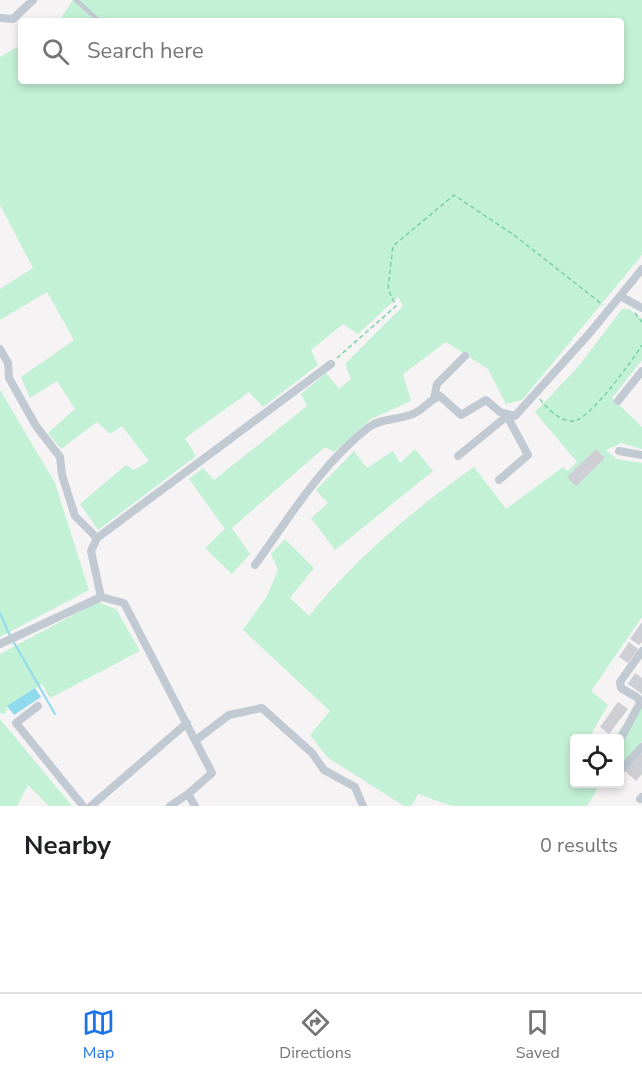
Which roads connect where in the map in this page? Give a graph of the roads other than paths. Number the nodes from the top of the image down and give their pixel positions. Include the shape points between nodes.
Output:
1 (33, 0) edge
2 (76, 0) edge
3 (0, 18) edge
4 (96, 18) edge
5 (642, 269) edge
6 (620, 296) junction
7 (642, 308) edge
8 (0, 349) edge
9 (465, 356) dead end
10 (331, 364) road end
11 (642, 370) edge
12 (434, 399) junction
13 (618, 401) dead end
14 (507, 416) junction
15 (619, 451) dead end
16 (642, 455) edge
17 (458, 456) dead end
18 (499, 480) dead end
19 (97, 538) junction
20 (255, 565) dead end
21 (101, 597) junction
22 (0, 644) edge
23 (642, 651) edge
24 (38, 706) dead end
25 (187, 723) junction
26 (623, 734) edge
27 (196, 740) junction
28 (642, 747) edge
29 (624, 767) edge
30 (189, 794) junction
31 (83, 806) edge
32 (92, 806) edge
33 (170, 806) edge
34 (195, 806) edge
35 (363, 806) edge

1 - 3 street via 12,19
2 - 4 lane
5 - 6 street
6 - 7 street
6 - 14 street via 520,412
8 - 19 street via 8,363 9,378 36,426 60,457 75,516
9 - 12 street via 441,378
10 - 19 street
11 - 13 street
12 - 14 street via 445,399 460,415 486,400
12 - 20 street via 416,413 381,421 369,428 303,497
14 - 17 street
14 - 18 street via 528,455
15 - 16 street
19 - 21 street via 91,551
21 - 22 street
21 - 25 street via 123,603
23 - 26 street via 619,686 640,703
24 - 31 street via 16,723
25 - 27 street
25 - 32 street
27 - 30 street via 212,773
27 - 35 street via 229,715 262,708 312,753 324,770 355,787
28 - 29 street
30 - 33 street
30 - 34 street

